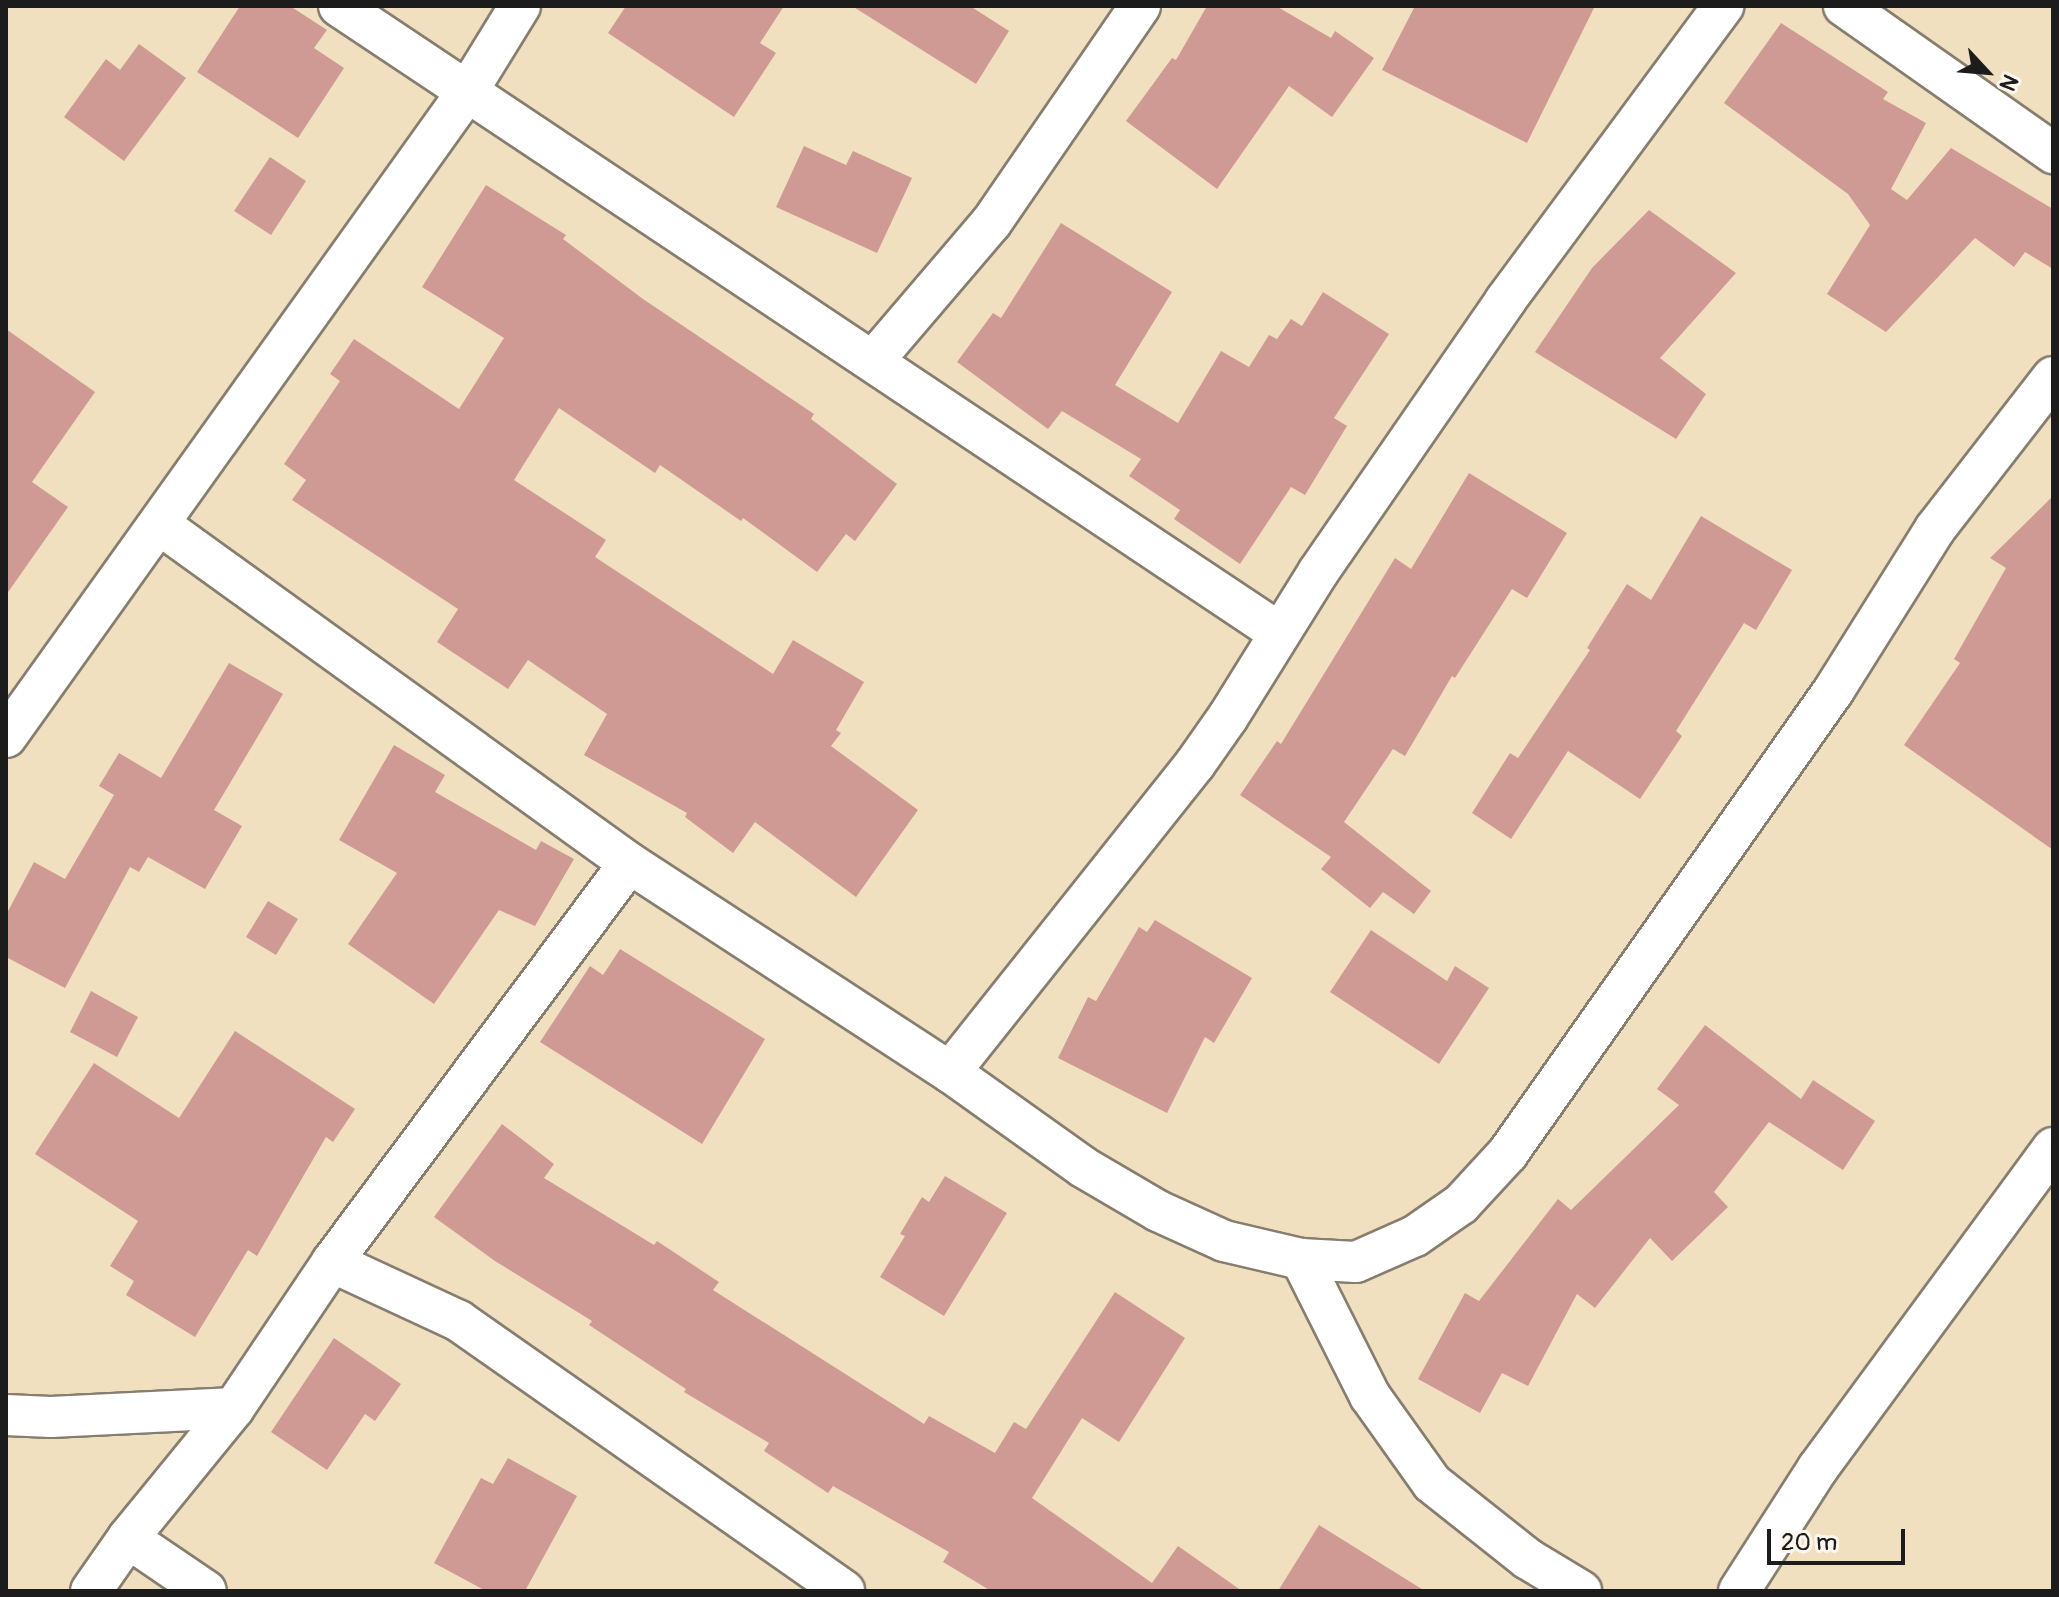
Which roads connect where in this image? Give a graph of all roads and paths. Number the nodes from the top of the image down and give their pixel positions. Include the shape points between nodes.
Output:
1 (339, 6) edge
2 (520, 6) edge
3 (1140, 6) edge
4 (1723, 6) edge
5 (1844, 6) edge
6 (467, 92) junction
7 (2053, 153) edge
8 (873, 361) junction
9 (2053, 377) edge
10 (159, 524) junction
11 (1278, 632) junction
12 (6, 737) edge
13 (629, 863) junction
14 (950, 1072) junction
15 (2053, 1148) edge
16 (1301, 1259) junction
17 (332, 1262) junction
18 (234, 1408) junction
19 (6, 1415) edge
20 (128, 1538) junction
21 (91, 1591) edge
22 (206, 1591) edge
23 (844, 1591) edge
24 (1581, 1591) edge
25 (1739, 1591) edge

1 - 6 street
2 - 6 street
3 - 8 street via 991,223
4 - 11 street via 1505,301
5 - 7 street
6 - 8 street
6 - 10 street
8 - 11 street
9 - 16 street via 1935,529 1834,690 1508,1153 1461,1204 1415,1236 1356,1262
10 - 12 street
10 - 13 street
11 - 14 street via 1195,764
13 - 14 street
13 - 17 street
14 - 16 street via 1083,1167 1158,1211 1224,1241
15 - 25 street via 1818,1468
16 - 24 street via 1370,1396 1432,1483 1528,1559
17 - 18 street
17 - 23 street via 459,1321
18 - 19 street
18 - 20 street
20 - 21 street
20 - 22 street

